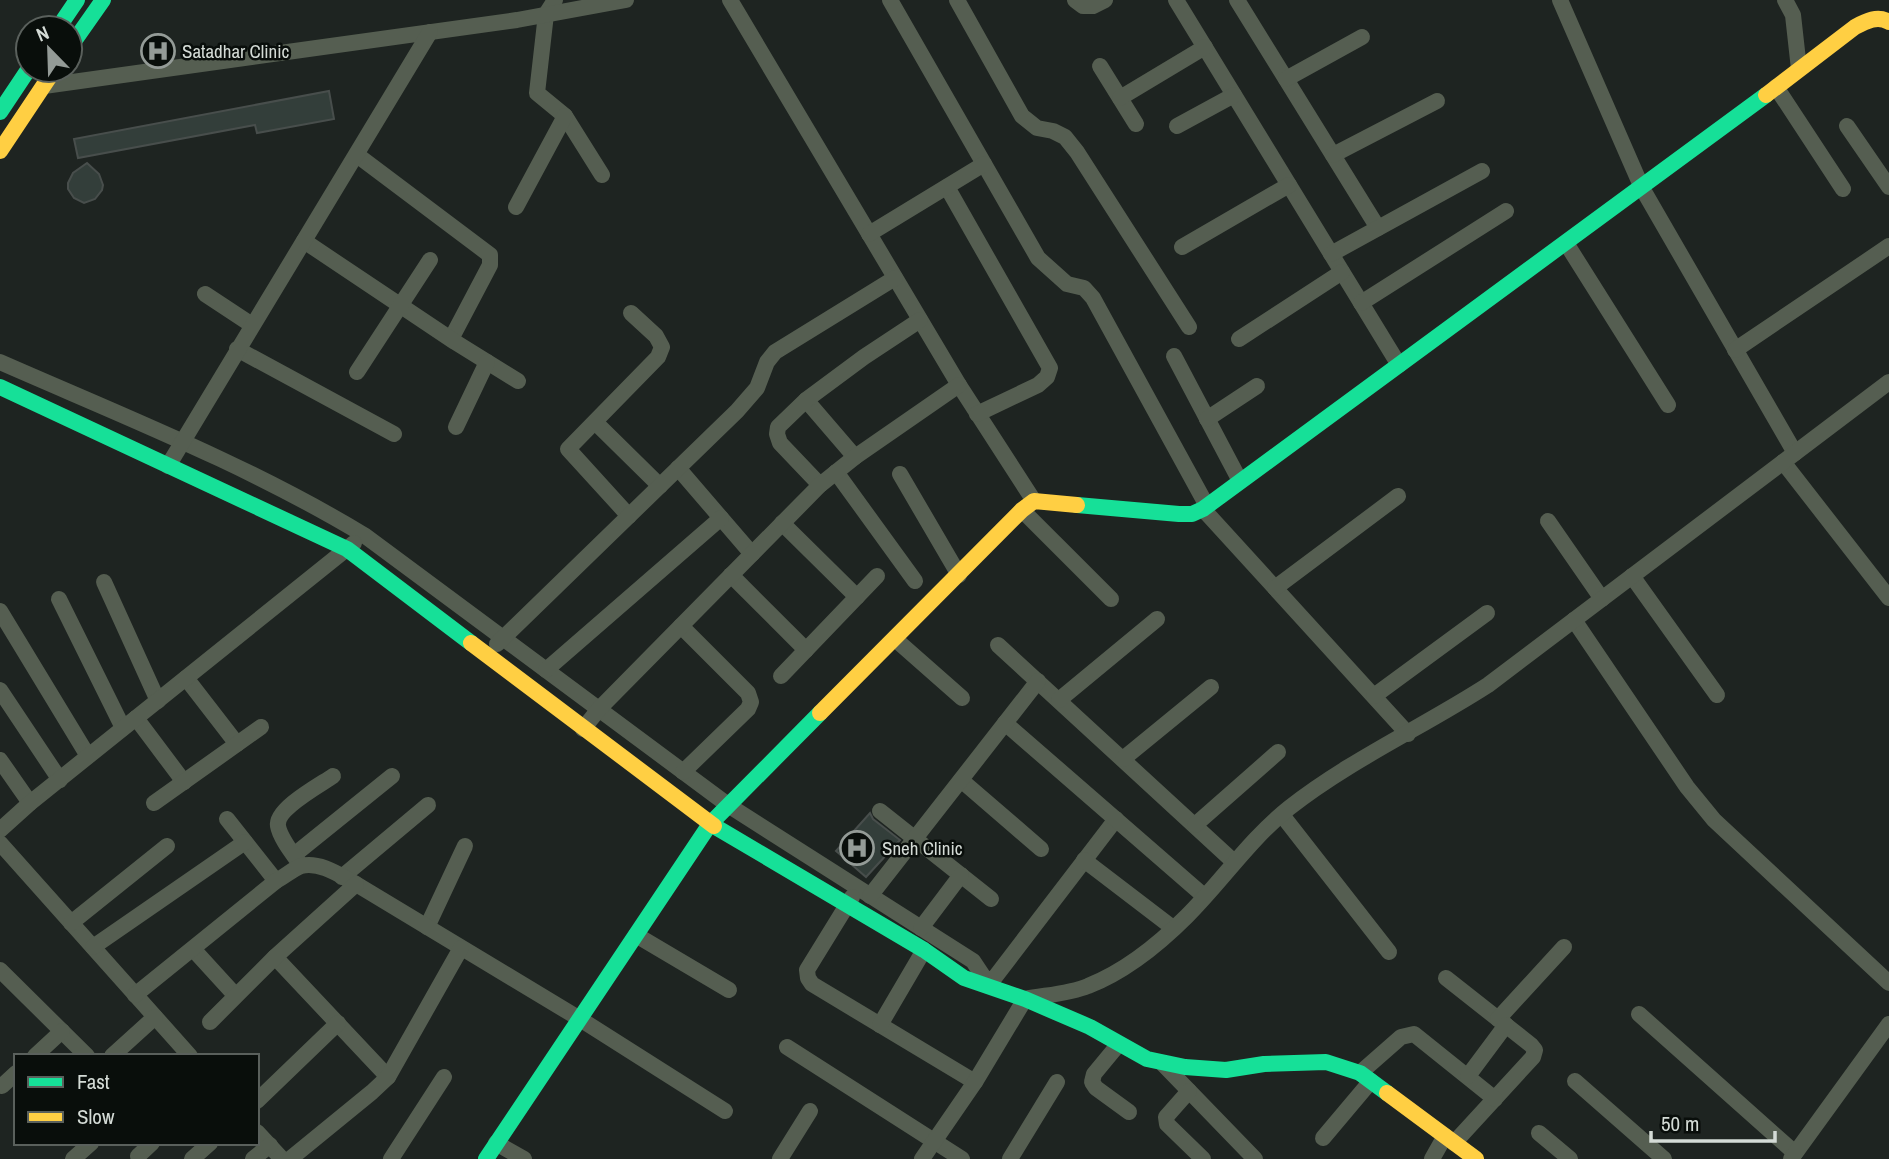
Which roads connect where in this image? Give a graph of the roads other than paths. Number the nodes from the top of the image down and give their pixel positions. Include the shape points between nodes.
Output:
1 (103, 0) edge
2 (555, 0) edge
3 (626, 0) edge
4 (730, 0) edge
5 (890, 0) edge
6 (957, 0) edge
7 (1075, 0) edge
8 (1105, 0) edge
9 (1176, 0) edge
10 (1560, 0) edge
11 (1786, 0) edge
12 (1243, 2) edge
13 (546, 14) junction
14 (1889, 22) edge
15 (84, 27) edge
16 (430, 32) junction
17 (1362, 37) dead end
18 (1205, 47) junction
19 (1100, 66) dead end
20 (1799, 69) junction
21 (1286, 79) junction
22 (19, 84) edge
23 (44, 84) edge
24 (42, 87) junction
25 (1776, 87) junction
26 (14, 91) junction
27 (1234, 95) junction
28 (1120, 98) junction
29 (1437, 101) dead end
30 (0, 112) edge
31 (565, 116) junction
32 (1136, 124) dead end
33 (1177, 126) dead end
34 (1847, 126) dead end
35 (0, 151) edge
36 (357, 155) junction
37 (1333, 155) junction
38 (984, 164) junction
39 (1482, 171) dead end
40 (602, 175) dead end
41 (1289, 185) junction
42 (947, 187) junction
43 (1889, 187) edge
44 (1642, 188) junction
45 (1843, 188) dead end
46 (516, 207) dead end
47 (1506, 211) dead end
48 (1378, 228) junction
49 (869, 234) junction
50 (304, 241) junction
51 (1566, 243) junction
52 (1889, 246) edge
53 (1182, 247) dead end
54 (1331, 254) junction
55 (430, 260) dead end
56 (1342, 272) junction
57 (895, 278) junction
58 (205, 294) dead end
59 (1361, 303) junction
60 (400, 305) junction
61 (631, 313) dead end
62 (920, 320) junction
63 (252, 325) junction
64 (1189, 327) dead end
65 (451, 339) junction
66 (1239, 339) dead end
67 (237, 349) junction
68 (1735, 350) junction
69 (1174, 356) dead end
70 (0, 362) edge
71 (487, 362) junction
72 (1399, 365) junction
73 (357, 372) dead end
74 (518, 381) dead end
75 (1889, 382) edge
76 (959, 385) junction
77 (1257, 386) dead end
78 (0, 387) edge
79 (806, 400) junction
80 (1668, 405) dead end
81 (977, 414) junction
82 (1207, 419) junction
83 (595, 422) junction
84 (456, 428) dead end
85 (394, 434) dead end
86 (181, 441) junction
87 (855, 457) junction
88 (1789, 458) junction
89 (168, 466) junction
90 (678, 468) junction
91 (836, 472) junction
92 (900, 474) dead end
93 (1240, 481) junction
94 (820, 485) junction
95 (660, 486) junction
96 (1398, 496) dead end
97 (1028, 506) junction
98 (1205, 508) junction
99 (629, 516) junction
100 (721, 518) junction
101 (1548, 521) dead end
102 (782, 523) junction
103 (364, 535) junction
104 (347, 549) junction
105 (752, 554) junction
106 (731, 575) junction
107 (959, 575) junction
108 (877, 576) dead end
109 (1632, 576) junction
110 (915, 581) dead end
111 (104, 582) dead end
112 (1275, 588) junction
113 (857, 597) junction
114 (1889, 598) edge
115 (59, 599) dead end
116 (1111, 599) dead end
117 (1602, 599) junction
118 (1487, 613) dead end
119 (1157, 619) dead end
120 (3, 620) edge
121 (1574, 620) junction
122 (681, 626) junction
123 (503, 638) junction
124 (895, 639) junction
125 (998, 645) dead end
126 (806, 650) junction
127 (486, 655) junction
128 (546, 670) junction
129 (781, 676) dead end
130 (186, 678) junction
131 (1038, 681) junction
132 (1210, 687) dead end
133 (0, 691) edge
134 (1717, 695) dead end
135 (1374, 696) junction
136 (962, 698) dead end
137 (1059, 700) junction
138 (158, 701) junction
139 (599, 709) junction
140 (130, 723) junction
141 (1005, 723) junction
142 (261, 727) dead end
143 (583, 729) junction
144 (1408, 734) junction
145 (237, 744) junction
146 (1278, 752) dead end
147 (88, 756) junction
148 (1123, 759) junction
149 (0, 760) edge
150 (683, 772) junction
151 (333, 776) dead end
152 (392, 776) dead end
153 (60, 780) junction
154 (961, 780) junction
155 (184, 782) junction
156 (30, 803) junction
157 (154, 803) dead end
158 (428, 805) dead end
159 (728, 805) junction
160 (880, 811) dead end
161 (1282, 815) junction
162 (227, 819) dead end
163 (1116, 819) junction
164 (709, 824) junction
165 (1195, 825) junction
166 (0, 830) edge
167 (916, 838) junction
168 (245, 842) junction
169 (0, 843) edge
170 (167, 846) dead end
171 (465, 846) dead end
172 (1041, 849) dead end
173 (1084, 860) junction
174 (298, 861) junction
175 (1234, 862) junction
176 (961, 875) junction
177 (276, 881) junction
178 (349, 881) junction
179 (864, 892) junction
180 (1204, 896) junction
181 (991, 899) dead end
182 (847, 905) junction
183 (71, 923) junction
184 (427, 927) junction
185 (921, 928) junction
186 (1173, 928) junction
187 (636, 935) junction
188 (93, 947) junction
189 (1564, 947) dead end
190 (461, 948) junction
191 (192, 949) junction
192 (924, 950) junction
193 (1389, 952) dead end
194 (275, 957) junction
195 (6, 976) edge
196 (1446, 978) dead end
197 (1889, 983) edge
198 (989, 985) junction
199 (729, 990) dead end
200 (0, 994) edge
201 (135, 995) junction
202 (236, 995) junction
203 (1025, 999) junction
204 (1639, 1014) dead end
205 (155, 1017) junction
206 (580, 1019) junction
207 (211, 1022) dead end
208 (1502, 1022) junction
209 (338, 1023) junction
210 (1889, 1024) edge
211 (880, 1025) junction
212 (62, 1031) junction
213 (1118, 1045) junction
214 (787, 1047) dead end
215 (37, 1054) edge
216 (86, 1054) edge
217 (114, 1054) edge
218 (188, 1054) edge
219 (1161, 1062) junction
220 (14, 1075) edge
221 (388, 1076) junction
222 (1468, 1076) junction
223 (444, 1077) dead end
224 (1366, 1077) junction
225 (1575, 1081) dead end
226 (975, 1082) junction
227 (1057, 1082) dead end
228 (2, 1086) dead end
229 (1189, 1091) junction
230 (259, 1099) edge
231 (1495, 1099) junction
232 (725, 1111) dead end
233 (810, 1111) dead end
234 (1129, 1112) dead end
235 (1539, 1132) dead end
236 (259, 1134) edge
237 (1323, 1138) dead end
238 (1450, 1140) junction
239 (934, 1141) junction
240 (496, 1143) junction
241 (89, 1145) edge
242 (150, 1145) edge
243 (208, 1145) edge
244 (270, 1145) junction
245 (138, 1156) dead end
246 (1793, 1156) edge
247 (73, 1159) edge
248 (192, 1159) edge
249 (253, 1159) edge
250 (282, 1159) edge
251 (289, 1159) edge
252 (391, 1159) edge
253 (486, 1159) edge
254 (524, 1159) edge
255 (780, 1159) edge
256 (922, 1159) edge
257 (962, 1159) edge
258 (1010, 1159) edge
259 (1203, 1159) edge
260 (1255, 1159) edge
261 (1432, 1159) edge
262 (1476, 1159) edge
263 (1570, 1159) edge
264 (1664, 1159) edge

1 - 15 main road
2 - 13 street
3 - 13 street
4 - 49 street
5 - 38 street
6 - 64 street via 1022,116 1037,128 1065,137
7 - 8 street via 1083,6
9 - 18 street
10 - 44 street
11 - 20 street via 1793,15
12 - 21 street
13 - 16 street
13 - 31 street via 537,93
14 - 20 main road via 1868,20
16 - 24 street
16 - 36 street
17 - 21 street
18 - 27 street
18 - 28 street
19 - 28 street
20 - 25 main road
21 - 37 street
22 - 26 main road
23 - 24 main road
24 - 26 street
24 - 35 main road
25 - 44 main road
25 - 45 street
26 - 30 main road
27 - 33 street
27 - 41 street
28 - 32 street
29 - 37 street
31 - 40 street
31 - 46 street
34 - 43 street
36 - 50 street
36 - 65 street via 491,256
37 - 48 street
38 - 42 street
38 - 98 street via 1038,258 1053,274 1084,288 1093,298
39 - 48 street
41 - 53 street
41 - 54 street
42 - 49 street
42 - 81 street via 1049,368 1038,385
44 - 51 main road
44 - 68 street
47 - 59 street
48 - 54 street
49 - 57 street
50 - 60 street
50 - 63 street
51 - 72 main road
51 - 80 street
52 - 68 street
54 - 56 street
55 - 60 street
56 - 59 street
56 - 66 street
57 - 62 street
57 - 90 street via 775,352 757,388
58 - 63 street
59 - 72 street
60 - 65 street
60 - 73 street
61 - 83 street via 662,347 658,357
62 - 76 street
62 - 79 street
63 - 67 street
65 - 71 street
67 - 85 street
67 - 86 street
68 - 88 street
69 - 82 street
70 - 86 street
71 - 74 street
71 - 84 street
72 - 93 main road
75 - 88 street
76 - 81 street
76 - 87 street
77 - 82 street
78 - 89 main road
79 - 87 street
79 - 94 street via 776,434
81 - 97 street
82 - 93 street
83 - 95 street
83 - 99 street via 568,449
86 - 89 street
86 - 103 street via 309,502
87 - 91 street
88 - 109 street
88 - 114 street
89 - 104 main road
90 - 95 street
90 - 100 street
91 - 94 street
91 - 110 street
92 - 107 street
93 - 98 main road
94 - 102 street
95 - 99 street
96 - 112 street
97 - 98 main road via 1179,514
97 - 107 main road
97 - 116 street
98 - 112 street
99 - 123 street
100 - 105 street
100 - 128 street
101 - 117 street
102 - 105 street
102 - 113 street
103 - 104 street
103 - 123 street
104 - 127 main road
104 - 130 street
105 - 106 street
106 - 122 street
106 - 126 street
107 - 124 main road
108 - 113 street
109 - 117 street
109 - 134 street
111 - 138 street
112 - 135 street
113 - 126 street
115 - 140 street
117 - 121 street
118 - 135 street
119 - 137 street
120 - 147 street
121 - 144 street via 1488,685
121 - 197 street via 1714,820
122 - 139 street
122 - 150 street via 748,693 751,702
123 - 127 street
123 - 128 street
124 - 136 street
124 - 159 main road
125 - 131 street
126 - 129 street
127 - 143 main road
128 - 139 street
130 - 138 street
130 - 145 street
131 - 137 street
131 - 141 street
132 - 148 street
133 - 153 street
135 - 144 street
137 - 148 street
138 - 140 street
139 - 143 street
139 - 150 street
140 - 147 street
140 - 155 street
141 - 154 street
141 - 163 street
142 - 145 street
143 - 164 main road
144 - 161 street via 1322,784
145 - 155 street
146 - 165 street
147 - 153 street
148 - 165 street
149 - 156 street
150 - 159 street
151 - 174 street via 278,818 278,828
152 - 174 street
153 - 156 street
154 - 167 street
154 - 172 street
155 - 157 street
156 - 166 street
158 - 178 street
159 - 164 main road
159 - 179 street
160 - 167 street
161 - 175 street
161 - 193 street
162 - 168 street
163 - 173 street
163 - 180 street
164 - 182 main road
164 - 187 main road
165 - 175 street
167 - 176 street
167 - 179 street
168 - 177 street
168 - 188 street
169 - 183 street
170 - 183 street
171 - 184 street
173 - 186 street
173 - 198 street
174 - 177 street
174 - 178 street
175 - 180 street
176 - 181 street
176 - 185 street
177 - 191 street
178 - 184 street
178 - 194 street
179 - 182 street
179 - 185 street
180 - 186 street
182 - 192 main road
182 - 211 street via 807,970 808,978
183 - 188 street
184 - 190 street
185 - 198 street via 973,961
186 - 203 street via 1129,964 1086,987
187 - 199 street
187 - 206 main road
188 - 201 street
189 - 208 street
190 - 206 street
190 - 221 street
191 - 201 street
191 - 202 street
192 - 198 main road via 964,978
192 - 211 street
194 - 202 street
194 - 209 street
195 - 200 street
195 - 212 street
196 - 208 street
198 - 203 main road
201 - 205 street
202 - 207 street
203 - 213 main road via 1090,1027
203 - 226 street
204 - 246 street
205 - 217 street
205 - 218 street
206 - 232 street
206 - 240 main road
208 - 222 street
208 - 231 street via 1535,1050
209 - 221 street
209 - 230 street
210 - 246 street
211 - 226 street
212 - 215 street
212 - 216 street
213 - 219 main road
213 - 234 street via 1092,1082
214 - 239 street
219 - 224 main road via 1226,1070 1326,1062
219 - 229 street
220 - 228 street
221 - 251 street
222 - 224 street via 1414,1034 1401,1037
222 - 231 street
223 - 252 street
224 - 237 street
224 - 238 main road
225 - 264 street
226 - 239 street
227 - 258 street
229 - 259 street via 1171,1109 1167,1124
229 - 260 street
231 - 238 street
233 - 255 street
235 - 263 street
236 - 244 street
238 - 261 street
238 - 262 main road
239 - 256 street
239 - 257 street
240 - 253 main road
240 - 254 street
241 - 247 street
242 - 245 street
243 - 248 street
244 - 249 street
244 - 250 street

